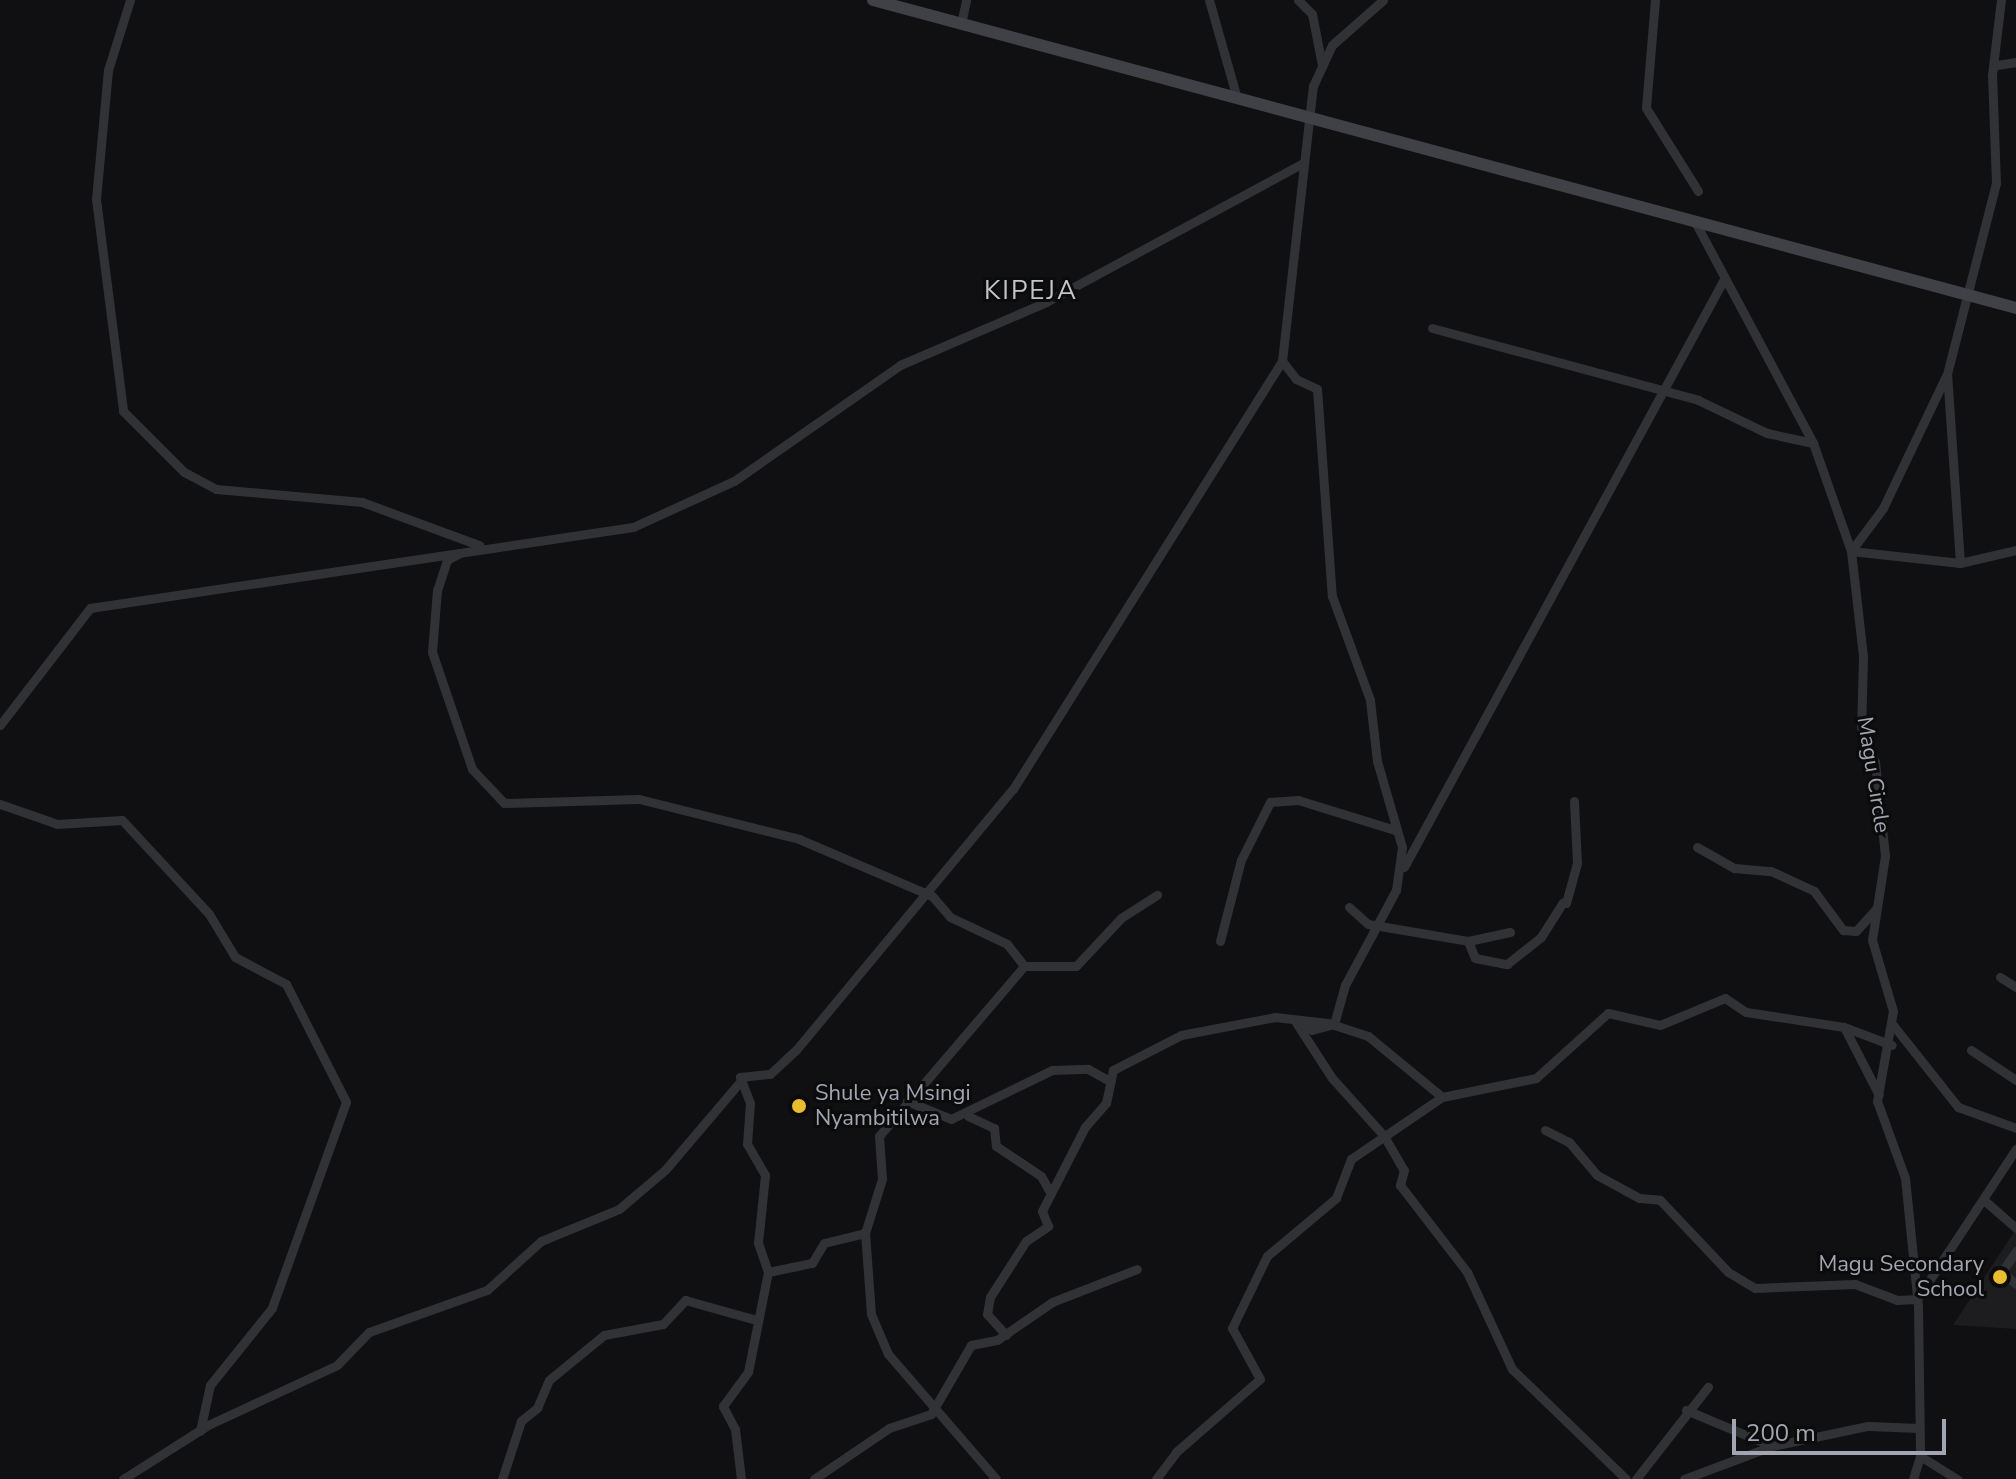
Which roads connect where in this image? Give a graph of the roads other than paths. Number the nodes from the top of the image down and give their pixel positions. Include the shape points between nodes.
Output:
1 (130, 0) edge
2 (873, 0) edge
3 (966, 0) edge
4 (1209, 0) edge
5 (1298, 0) edge
6 (1383, 0) edge
7 (1655, 0) edge
8 (2001, 0) edge
9 (961, 24) junction
10 (2016, 62) edge
11 (1997, 65) junction
12 (1322, 67) junction
13 (1236, 95) junction
14 (1312, 113) junction
15 (1303, 163) junction
16 (1698, 191) dead end
17 (1694, 220) junction
18 (1724, 279) junction
19 (1966, 294) junction
20 (2016, 308) edge
21 (1432, 328) dead end
22 (1282, 361) junction
23 (1947, 374) junction
24 (1663, 392) junction
25 (1813, 443) junction
26 (489, 546) junction
27 (468, 549) junction
28 (2016, 550) edge
29 (1851, 551) junction
30 (1960, 563) junction
31 (0, 725) edge
32 (1574, 801) dead end
33 (0, 804) edge
34 (1395, 830) junction
35 (1697, 847) dead end
36 (1400, 874) junction
37 (1157, 895) dead end
38 (932, 896) junction
39 (1349, 907) dead end
40 (1877, 908) junction
41 (1377, 926) junction
42 (1510, 932) dead end
43 (1220, 941) dead end
44 (1468, 941) junction
45 (1024, 966) junction
46 (2000, 977) dead end
47 (2016, 987) edge
48 (1292, 1019) junction
49 (1334, 1024) junction
50 (1893, 1025) junction
51 (1844, 1027) junction
52 (1892, 1045) junction
53 (1971, 1050) dead end
54 (2016, 1080) edge
55 (1111, 1082) junction
56 (739, 1083) junction
57 (1879, 1095) junction
58 (1442, 1097) junction
59 (907, 1101) junction
60 (968, 1116) junction
61 (2016, 1128) edge
62 (1545, 1130) dead end
63 (1384, 1136) junction
64 (2016, 1149) edge
65 (1050, 1192) junction
66 (1985, 1201) junction
67 (2016, 1228) edge
68 (865, 1233) junction
69 (2016, 1251) edge
70 (1137, 1269) dead end
71 (768, 1272) junction
72 (2016, 1284) edge
73 (1917, 1299) junction
74 (753, 1319) junction
75 (1006, 1335) junction
76 (1708, 1387) dead end
77 (933, 1408) junction
78 (1686, 1410) junction
79 (1919, 1428) junction
80 (200, 1431) junction
81 (1772, 1446) junction
82 (1920, 1456) junction
83 (123, 1479) edge
84 (502, 1479) edge
85 (741, 1479) edge
86 (814, 1479) edge
87 (996, 1479) edge
88 (1156, 1479) edge
89 (1626, 1479) edge
90 (1636, 1479) edge
91 (1684, 1479) edge
92 (1913, 1479) edge
93 (1957, 1479) edge

1 - 26 street via 108,70 96,199 96,241 123,411 184,472 216,489 362,502
2 - 9 main road
3 - 9 street
4 - 13 street
5 - 12 street via 1312,14
6 - 12 street via 1332,45
7 - 16 street via 1646,108
8 - 11 street
9 - 13 main road
10 - 11 street
11 - 19 street via 1996,183
12 - 14 street
13 - 14 main road
14 - 15 street
14 - 17 main road
15 - 22 street
15 - 26 street via 1032,309 868,382 734,481 633,527
17 - 18 street, Magu Circle
17 - 19 main road
18 - 24 street
18 - 25 street, Magu Circle
19 - 20 main road
19 - 23 street
21 - 24 street
22 - 34 street via 1296,379 1317,389 1332,596 1370,700
22 - 38 street via 1013,789
23 - 29 street via 1883,508
23 - 30 street
24 - 25 street
24 - 36 street
25 - 29 street, Magu Circle
26 - 27 street
27 - 31 street via 90,608
27 - 38 street via 447,560 432,652 472,769 504,803 627,798 717,815 799,839
28 - 30 street
29 - 30 street
29 - 40 street, Magu Circle via 1863,657 1861,732 1875,762 1885,856
32 - 44 street via 1577,863 1564,903 1541,937 1507,964 1475,958
33 - 80 street via 57,824 122,820 209,914 235,957 286,984 346,1102 272,1308 210,1385
34 - 36 street
34 - 43 street via 1298,800 1270,802 1241,860
35 - 40 street via 1734,868 1771,871 1814,891 1843,930 1856,931
36 - 41 street
37 - 45 street via 1130,910 1076,966
38 - 45 street via 950,917 1007,944
38 - 56 street via 796,1050 770,1074
39 - 41 street
40 - 50 street, Magu Circle via 1872,940
41 - 44 street
41 - 49 street
42 - 44 street
45 - 59 street
46 - 47 street
48 - 49 street
48 - 55 street via 1181,1035 1126,1058
48 - 63 street via 1332,1078
49 - 58 street via 1368,1036
50 - 52 street, Magu Circle
50 - 61 street via 1958,1107
51 - 52 street
51 - 57 street
51 - 58 street via 1746,1012 1725,998 1660,1025 1608,1013 1536,1078
52 - 57 street, Magu Circle
53 - 54 street
55 - 60 street via 1088,1069 1052,1070
55 - 65 street via 1106,1103
56 - 71 street via 750,1103 747,1144 765,1175 758,1243
56 - 80 street via 665,1170 619,1209 541,1241 487,1290 403,1315 369,1332 337,1365
57 - 73 street via 1905,1178
58 - 63 street
59 - 60 street via 932,1116
59 - 68 street via 879,1136 882,1179
60 - 65 street via 994,1128 996,1146 1041,1176
62 - 73 street via 1569,1142 1597,1175 1639,1198 1660,1200 1728,1272 1755,1288 1855,1284 1897,1300
63 - 88 street via 1351,1159 1336,1198 1313,1210 1249,1281 1232,1328 1260,1379 1176,1452
63 - 89 street via 1404,1170 1400,1185 1467,1272 1512,1369
64 - 66 street
65 - 75 street via 1042,1211 1048,1226 1026,1241 990,1297 987,1314
66 - 67 street
66 - 73 street
68 - 71 street via 824,1243 812,1263
68 - 77 street via 871,1314 896,1367
69 - 72 street via 2002,1272
70 - 75 street via 1052,1302
71 - 74 street
73 - 79 street
74 - 84 street via 685,1300 663,1324 604,1335 549,1380 537,1408 521,1421
74 - 85 street via 748,1372 723,1406 735,1429
75 - 77 street via 971,1345
76 - 78 street
77 - 86 street
77 - 87 street
78 - 81 street
78 - 90 street
79 - 81 street via 1868,1426
79 - 82 street
80 - 83 street
81 - 91 street
82 - 92 street
82 - 93 street

